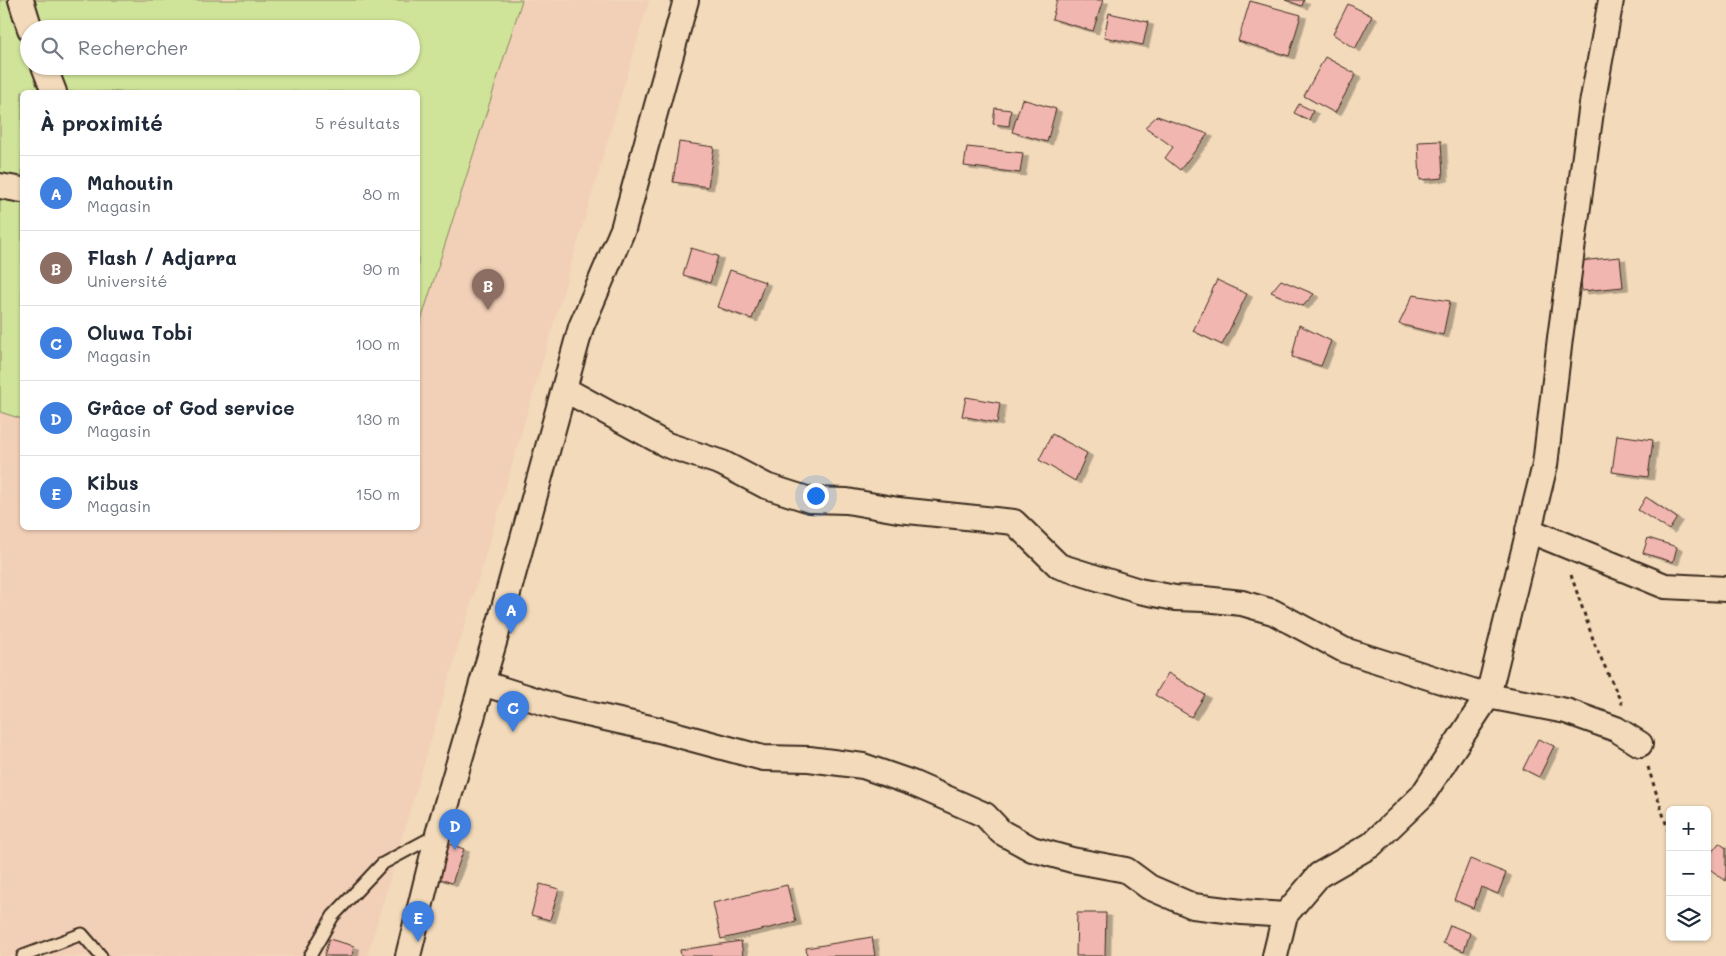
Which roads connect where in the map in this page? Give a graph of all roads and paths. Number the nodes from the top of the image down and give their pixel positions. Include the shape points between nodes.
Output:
1 (21, 0) edge
2 (686, 0) edge
3 (1611, 0) edge
4 (27, 20) edge
5 (47, 75) edge
6 (53, 90) edge
7 (0, 186) edge
8 (20, 190) edge
9 (564, 389) junction
10 (1528, 530) junction
11 (1561, 543) junction
12 (1726, 589) edge
13 (482, 683) junction
14 (1488, 696) junction
15 (1640, 744) junction
16 (1666, 824) edge
17 (438, 834) junction
18 (1285, 915) junction
19 (23, 956) edge
20 (101, 956) edge
21 (310, 956) edge
22 (408, 956) edge
23 (1276, 956) edge

1 - 4 street
2 - 9 street via 623,229 581,327
3 - 10 street via 1592,104 1545,465
5 - 6 street
7 - 8 street
9 - 13 street
9 - 14 street via 667,445 722,463 766,486 810,500 847,501 898,510 1014,522 1059,566 1139,591 1176,598 1242,603 1273,612 1344,650
10 - 11 street
10 - 14 street
11 - 12 street via 1665,586
11 - 15 path via 1595,645
13 - 17 street
13 - 18 street via 561,708 763,758 809,759 863,766 985,815 1001,832 1032,849 1126,870 1149,887 1193,906
14 - 15 street via 1566,711 1616,729
14 - 18 street via 1422,796 1371,845 1319,875
15 - 16 path
17 - 21 lane via 382,864 333,916
17 - 22 street
18 - 23 street
19 - 20 lane via 82,934

